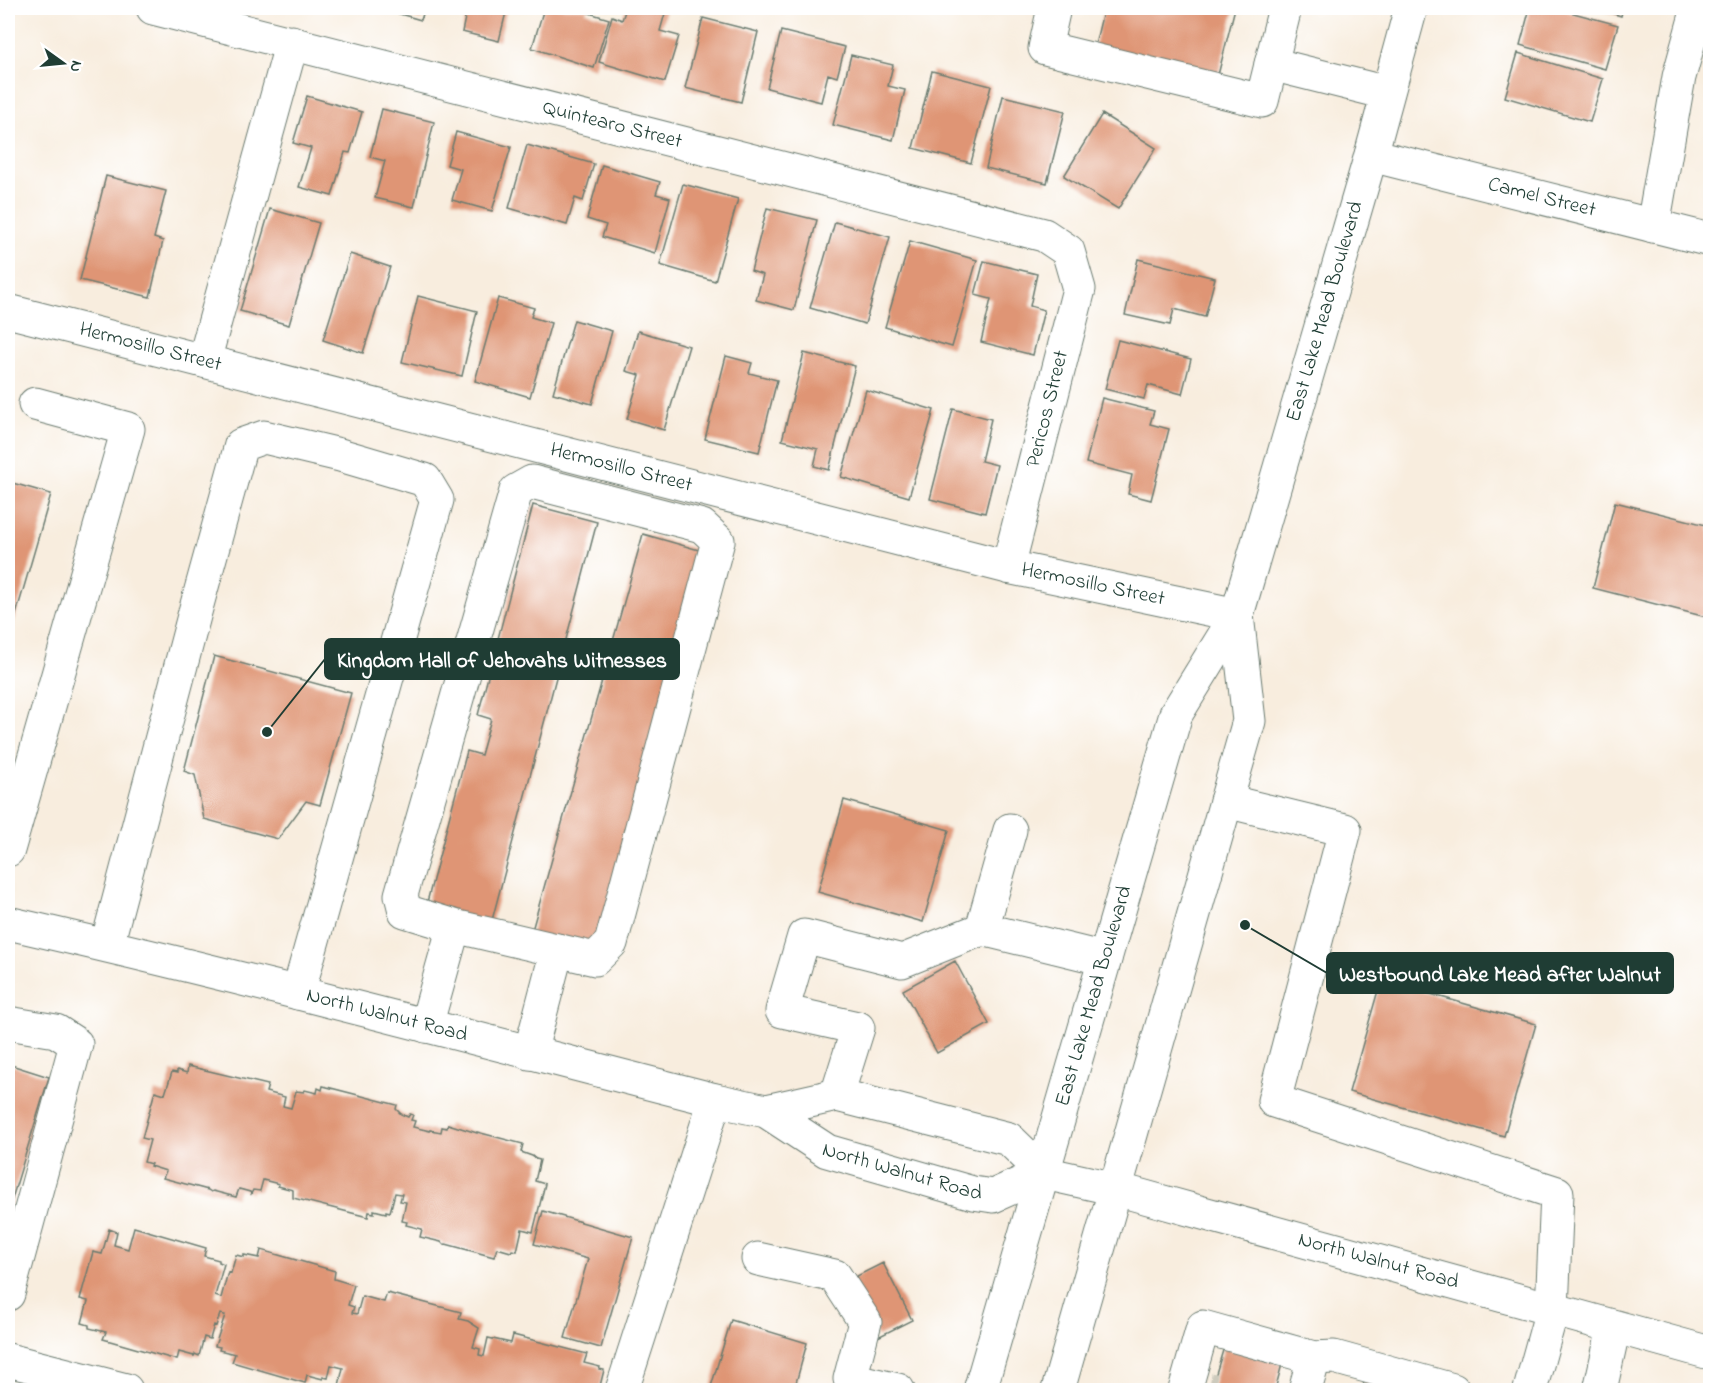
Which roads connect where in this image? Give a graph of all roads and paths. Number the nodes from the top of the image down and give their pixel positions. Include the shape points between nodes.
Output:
1 (153, 8) edge
2 (1054, 8) edge
3 (1285, 8) edge
4 (1411, 8) edge
5 (1698, 8) edge
6 (292, 42) junction
7 (1271, 64) junction
8 (1386, 93) junction
9 (1371, 155) junction
10 (1653, 226) junction
11 (1710, 240) edge
12 (1068, 251) joint
13 (8, 311) edge
14 (204, 361) junction
15 (34, 404) dead end
16 (1008, 567) junction
17 (1237, 615) junction
18 (1226, 801) junction
19 (1010, 830) dead end
20 (8, 850) edge
21 (8, 923) edge
22 (454, 926) junction
23 (982, 929) junction
24 (107, 945) junction
25 (557, 950) junction
26 (1105, 959) junction
27 (298, 993) junction
28 (8, 1023) edge
29 (426, 1026) junction
30 (530, 1053) junction
31 (837, 1095) junction
32 (715, 1100) junction
33 (766, 1111) junction
34 (1044, 1173) junction
35 (1116, 1190) junction
36 (759, 1259) dead end
37 (8, 1294) edge
38 (1552, 1310) junction
39 (1614, 1327) junction
40 (1710, 1353) edge
41 (1314, 1358) junction
42 (8, 1360) edge
43 (848, 1385) edge
44 (1194, 1388) edge
45 (126, 1390) edge
46 (622, 1390) edge
47 (898, 1390) edge
48 (980, 1390) edge
49 (1058, 1390) edge
50 (1305, 1390) edge
51 (1453, 1390) edge
52 (1530, 1390) edge
53 (1600, 1390) edge

1 - 6 street, Quintearo Street
2 - 7 street via 1045,48 1262,101
3 - 7 street
4 - 8 street, East Lake Mead Boulevard
5 - 10 street via 1679,77
6 - 12 street, Quintearo Street via 1044,235
6 - 14 street
7 - 8 street
8 - 9 street, East Lake Mead Boulevard
9 - 10 street, Camel Street
9 - 17 street, East Lake Mead Boulevard
10 - 11 street, Camel Street
12 - 16 street, Pericos Street via 1079,289
13 - 14 street, Hermosillo Street
14 - 16 street, Hermosillo Street
15 - 20 street via 128,429
16 - 17 street, Hermosillo Street
17 - 18 street, East Lake Mead Boulevard via 1249,721
17 - 26 street, East Lake Mead Boulevard via 1176,714
18 - 35 street, East Lake Mead Boulevard
18 - 38 street via 1345,830 1274,1101 1557,1193
19 - 23 street
21 - 24 street, North Walnut Road
22 - 25 street
22 - 25 street via 405,911 401,895 516,491 532,482 702,526 718,541 611,943 595,959
22 - 29 street
23 - 26 street
23 - 31 street via 902,961 804,936 782,1011 858,1028
24 - 27 street, North Walnut Road
24 - 27 street via 241,445 264,437 308,447 426,480 437,500
25 - 30 street
26 - 34 street, East Lake Mead Boulevard
27 - 29 street, North Walnut Road
28 - 37 street via 56,1031 76,1044
29 - 30 street, North Walnut Road
30 - 32 street, North Walnut Road
31 - 33 street, North Walnut Road
31 - 34 street, North Walnut Road via 1010,1140
32 - 33 street, North Walnut Road
32 - 46 street
33 - 34 street, North Walnut Road via 827,1151 973,1193 993,1196
34 - 35 street, North Walnut Road
34 - 48 street, East Lake Mead Boulevard
35 - 38 street, North Walnut Road
35 - 49 street, East Lake Mead Boulevard
36 - 43 street via 835,1276 865,1323
38 - 39 street, North Walnut Road
38 - 52 street
39 - 40 street, North Walnut Road
39 - 53 street
41 - 44 street via 1203,1327
41 - 50 street
41 - 51 street via 1334,1357
42 - 45 street
43 - 47 street

